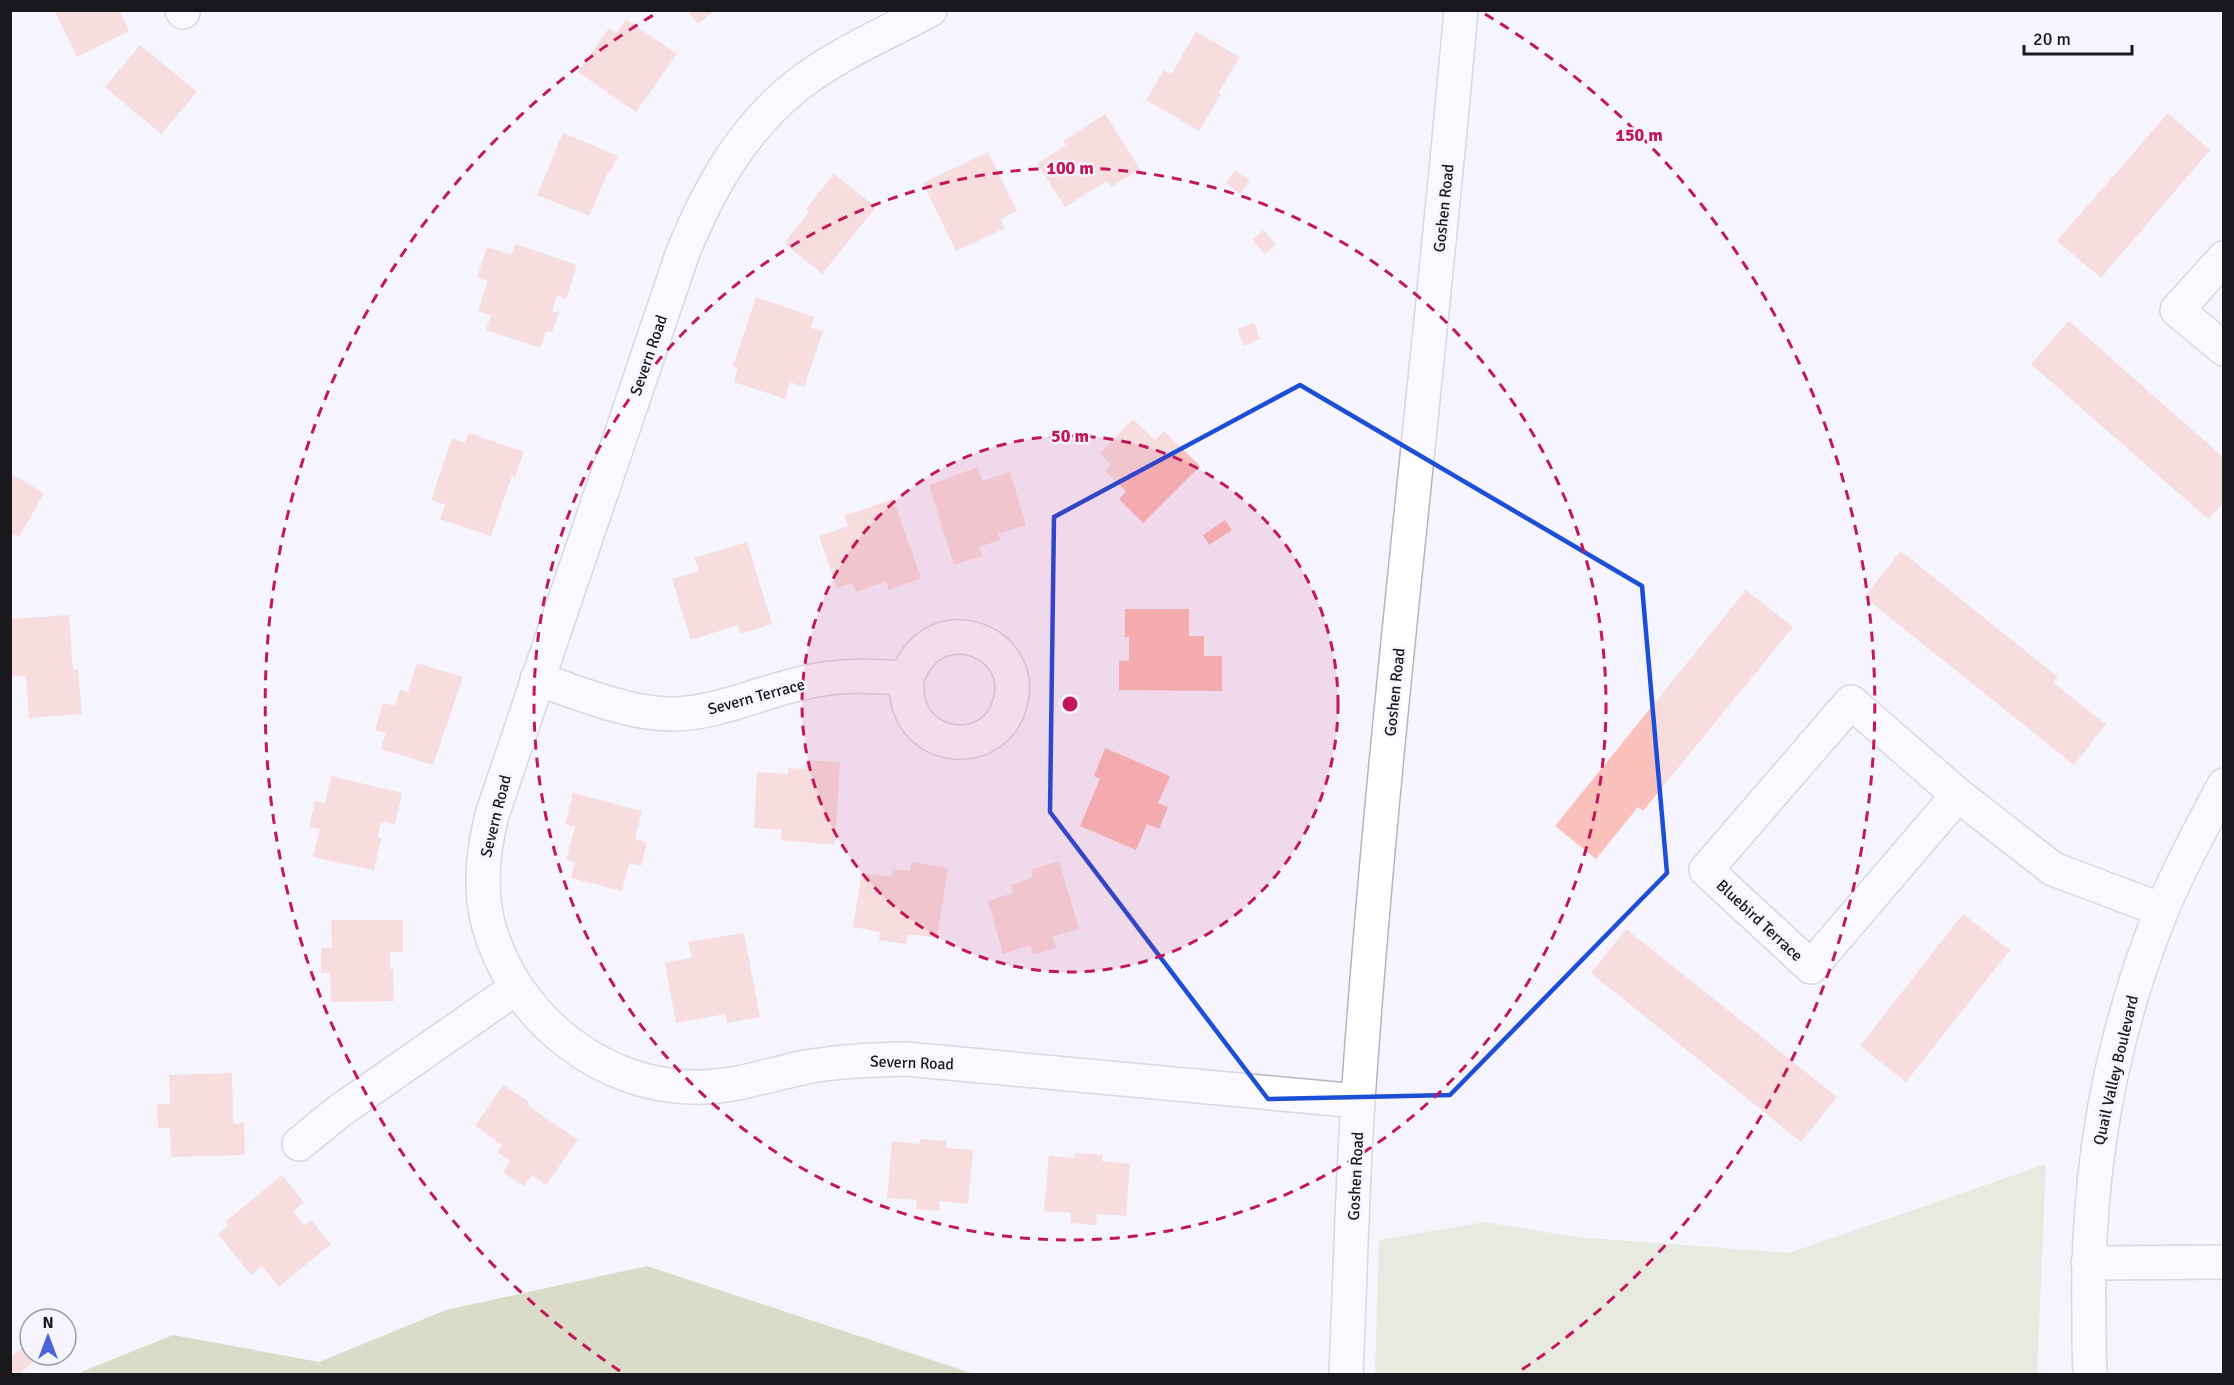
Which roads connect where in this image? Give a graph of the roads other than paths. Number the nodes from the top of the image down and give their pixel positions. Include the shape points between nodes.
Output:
1 (930, 10) edge
2 (1461, 10) edge
3 (2223, 258) edge
4 (2223, 349) edge
5 (907, 678) dead end
6 (537, 679) junction
7 (2223, 785) edge
8 (1958, 795) junction
9 (2162, 910) junction
10 (516, 988) junction
11 (1358, 1101) junction
12 (299, 1144) dead end
13 (2223, 1262) edge
14 (2088, 1263) junction
15 (1346, 1374) edge
16 (2090, 1374) edge

1 - 6 street, Severn Road via 841,57 796,87 770,109 714,184 683,252
2 - 11 street, Goshen Road via 1383,804
3 - 4 street via 2176,310
5 - 6 street, Severn Terrace via 843,676 802,683 721,708 668,714 642,711
6 - 10 street, Severn Road via 492,815 483,869 488,921 495,946
7 - 9 street, Quail Valley Boulevard
8 - 8 street, Bluebird Terrace via 1851,702 1706,870 1811,967
8 - 9 street, Bluebird Terrace via 2053,869
9 - 14 street, Quail Valley Boulevard via 2126,1016 2105,1104 2095,1160
10 - 11 street, Severn Road via 546,1024 576,1049 640,1079 671,1085 704,1087 855,1060 906,1059
10 - 12 street via 338,1112
11 - 15 street, Goshen Road
13 - 14 street
14 - 16 street, Quail Valley Boulevard

